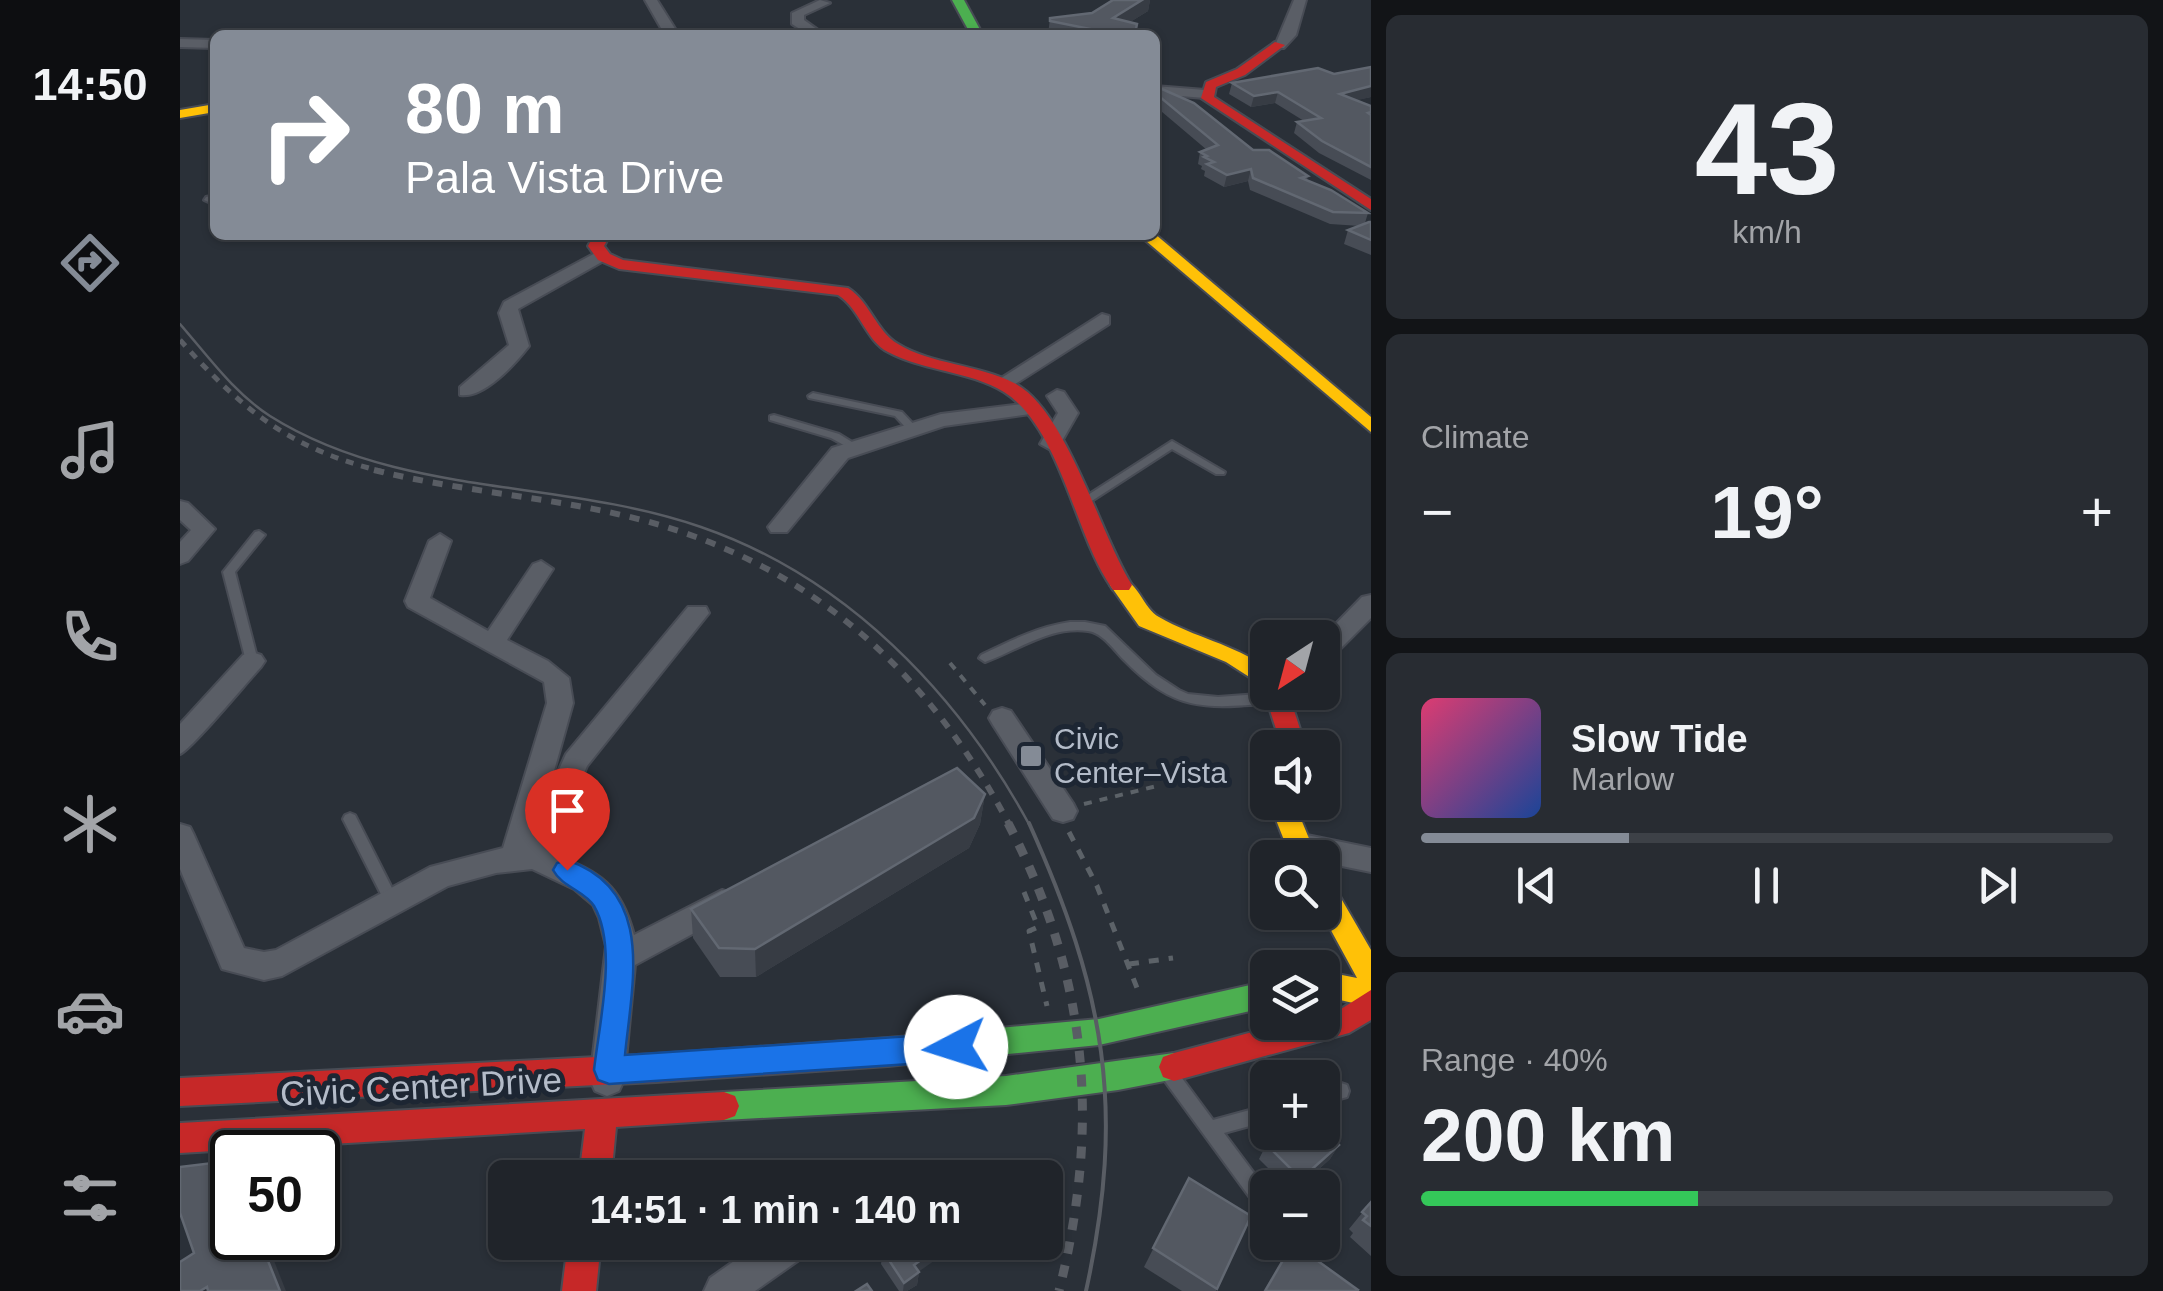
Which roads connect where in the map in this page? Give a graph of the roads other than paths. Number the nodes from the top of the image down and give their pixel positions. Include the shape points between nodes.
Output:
1 (652, 0) edge
2 (958, 0) edge
3 (1300, 0) edge
4 (824, 3) dead end
5 (669, 30) edge
6 (810, 30) edge
7 (974, 30) edge
8 (180, 43) edge
9 (210, 44) edge
10 (1279, 45) joint
11 (1160, 90) edge
12 (1206, 94) junction
13 (210, 109) edge
14 (180, 114) edge
15 (1370, 206) edge
16 (1153, 240) edge
17 (601, 245) edge
18 (1102, 320) dead end
19 (1005, 382) junction
20 (467, 390) dead end
21 (813, 396) dead end
22 (1057, 396) dead end
23 (1030, 409) junction
24 (774, 418) dead end
25 (912, 428) junction
26 (1364, 438) edge
27 (1051, 444) junction
28 (854, 447) junction
29 (1220, 472) dead end
30 (1083, 502) junction
31 (180, 508) edge
32 (779, 526) dead end
33 (259, 535) dead end
34 (440, 542) dead end
35 (180, 556) edge
36 (541, 569) dead end
37 (1370, 603) edge
38 (696, 613) dead end
39 (1340, 634) edge
40 (493, 642) junction
41 (984, 658) dead end
42 (252, 660) joint
43 (1250, 669) edge
44 (1250, 697) edge
45 (1002, 718) road end
46 (180, 744) edge
47 (1063, 811) road end
48 (350, 819) dead end
49 (180, 835) edge
50 (1340, 856) edge
51 (524, 857) junction
52 (1370, 860) edge
53 (753, 886) edge
54 (392, 902) junction
55 (1340, 922) edge
56 (620, 956) junction
57 (1370, 977) edge
58 (1340, 987) edge
59 (1370, 994) edge
60 (1250, 998) edge
61 (1370, 1003) edge
62 (1165, 1069) junction
63 (609, 1070) junction
64 (180, 1092) edge
65 (602, 1112) junction
66 (1250, 1118) edge
67 (307, 1128) joint
68 (1210, 1130) junction
69 (180, 1138) edge
70 (597, 1160) edge
71 (1250, 1184) edge
72 (583, 1260) edge
73 (767, 1260) edge
74 (579, 1291) edge
75 (723, 1291) edge

1 - 5 street
2 - 7 main road
3 - 10 street
4 - 6 street via 798,14 797,21
8 - 9 street
10 - 12 main road via 1210,85
11 - 12 street
12 - 15 main road
13 - 14 main road
16 - 26 main road
17 - 19 main road via 629,266 842,290 862,302 895,350
17 - 20 street via 510,306 520,346
18 - 19 street
19 - 23 main road
21 - 25 lane via 898,414
22 - 27 street via 1068,413
23 - 25 street
23 - 27 main road
24 - 28 lane
25 - 28 street
27 - 30 main road
28 - 32 street via 828,463
29 - 30 lane via 1172,444
30 - 43 main road via 1104,562 1147,621 1234,656
31 - 35 street via 204,529
33 - 42 lane via 230,572
34 - 40 street via 417,602 445,623
36 - 40 street
37 - 39 street
38 - 51 street via 576,762
40 - 51 street via 556,678 560,703
41 - 44 lane via 1050,628 1090,626 1186,698
42 - 46 street
45 - 47 street via 1021,761
48 - 54 lane
49 - 54 street via 233,959 264,966 282,962
50 - 52 street
51 - 54 street via 440,876
51 - 56 street via 584,880 605,897
53 - 56 street
55 - 57 main road
56 - 63 street
58 - 59 main road
60 - 63 main road, Civic Center Drive via 1053,1038
61 - 62 main road, Civic Center Drive via 1349,1020
62 - 65 main road, Civic Center Drive via 922,1099
62 - 68 lane
63 - 64 main road, Civic Center Drive
63 - 65 street
65 - 67 main road, Civic Center Drive
65 - 70 main road
66 - 68 lane
67 - 69 main road, Civic Center Drive
68 - 71 lane
72 - 74 main road
73 - 75 street

